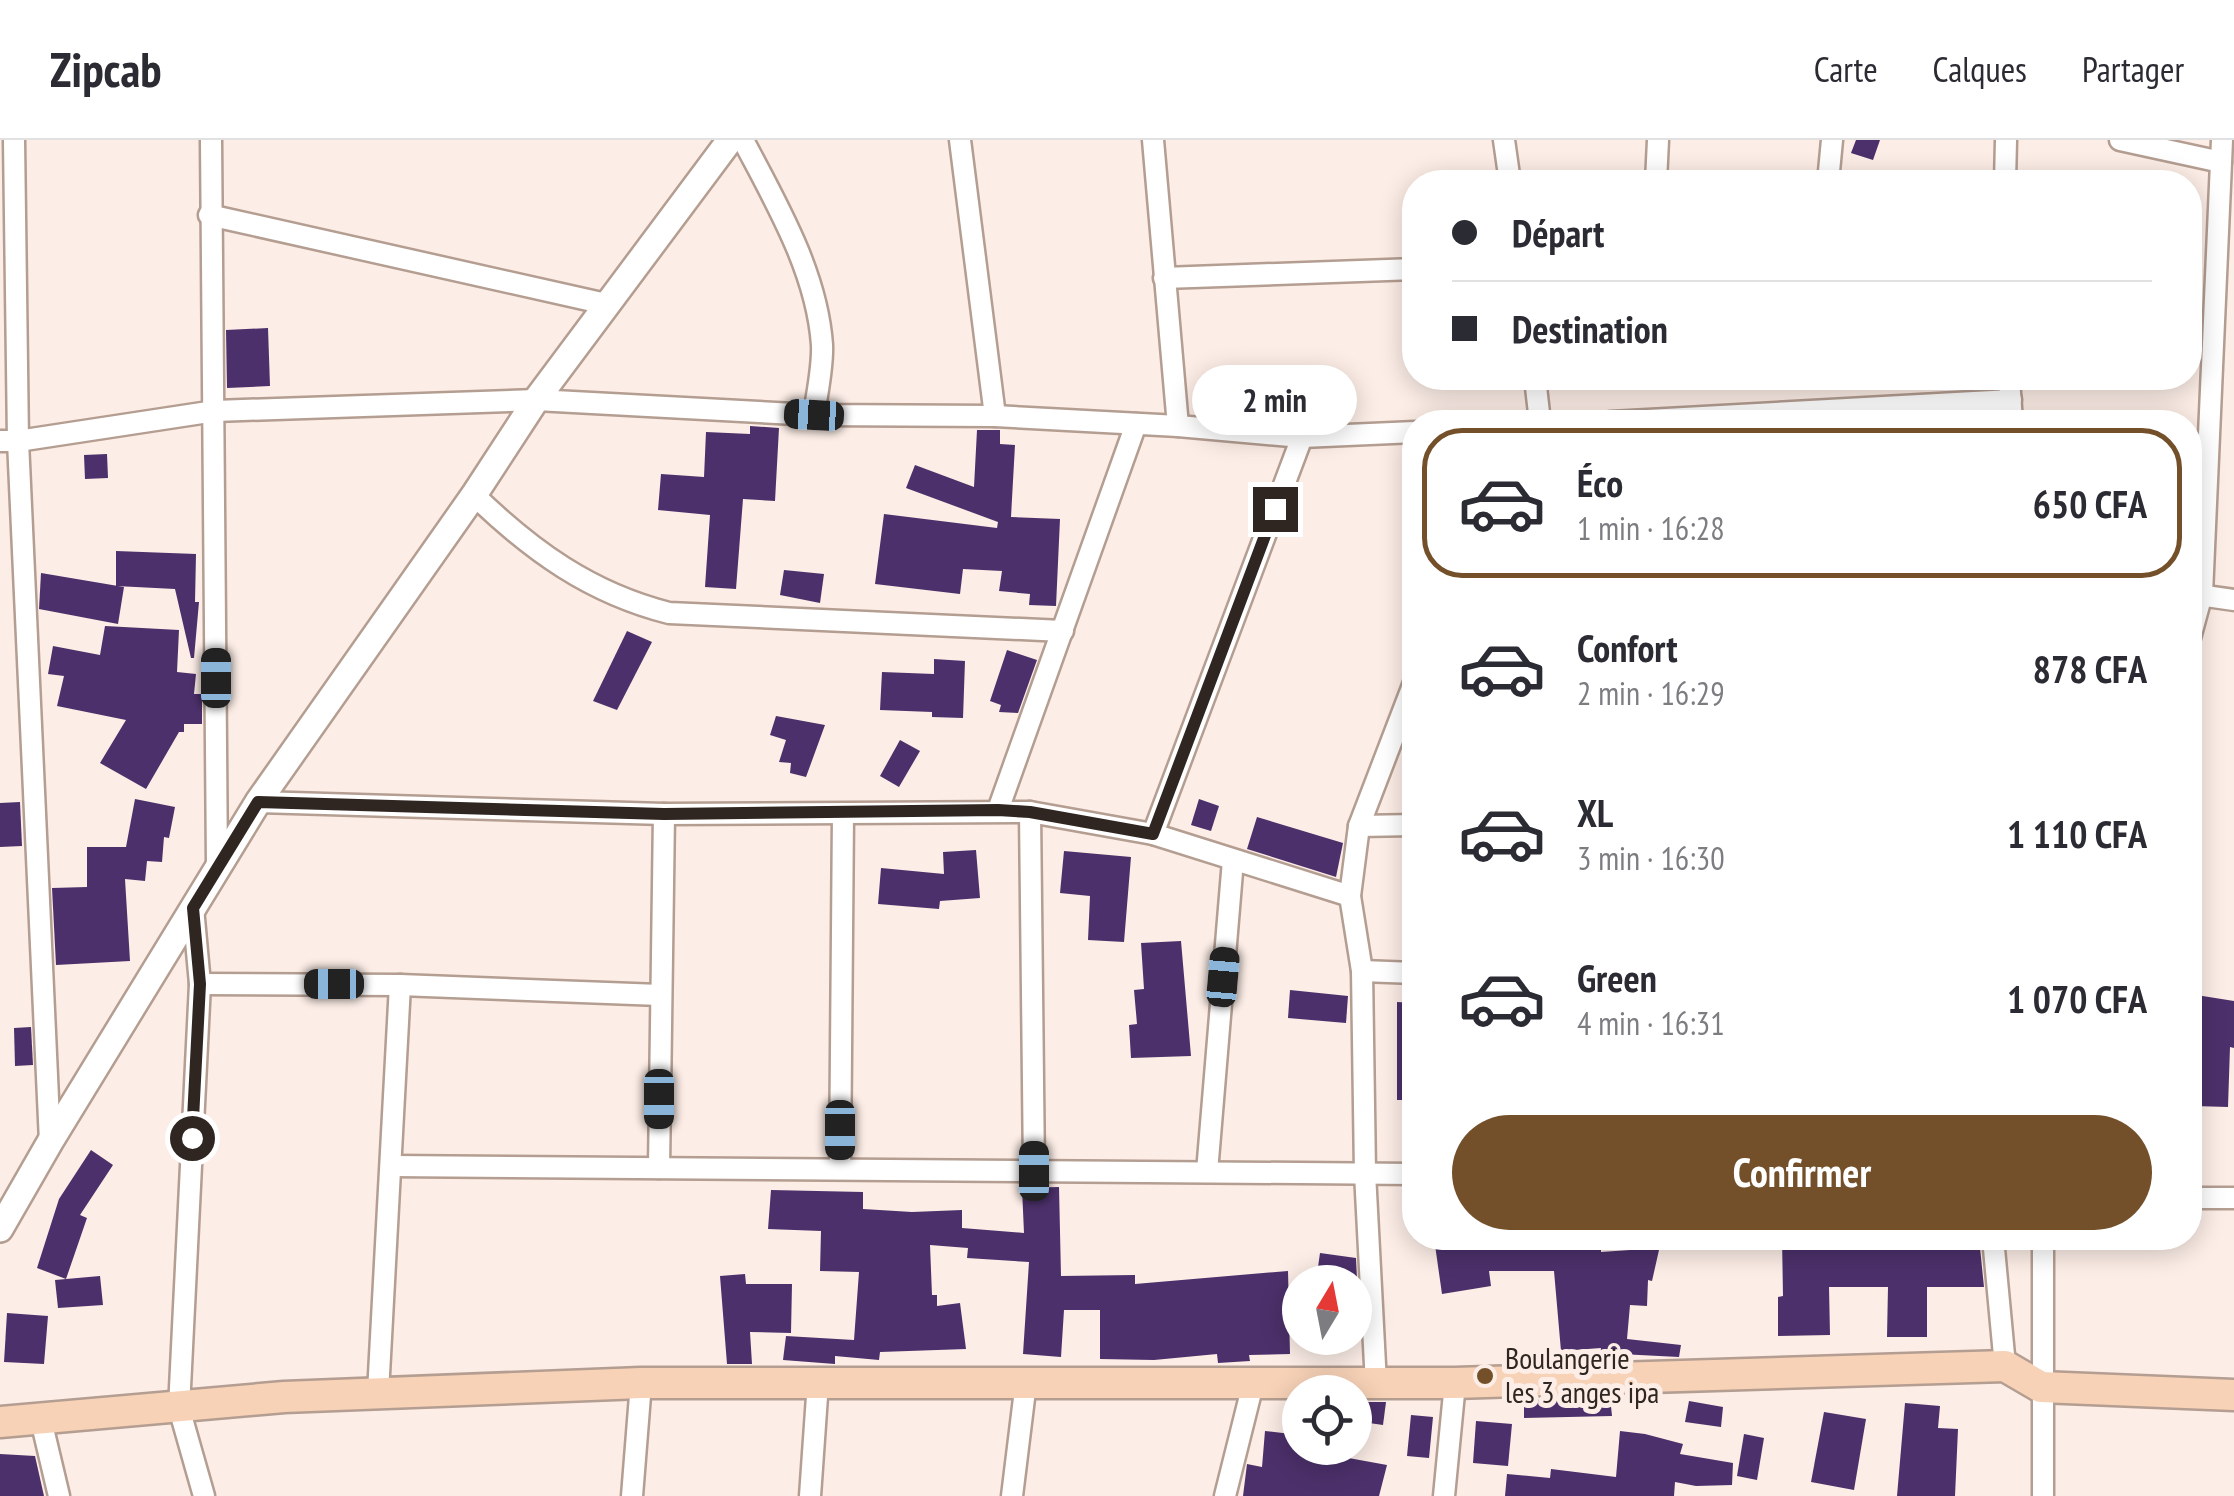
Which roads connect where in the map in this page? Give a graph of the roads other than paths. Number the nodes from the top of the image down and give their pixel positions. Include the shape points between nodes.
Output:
1 (14, 140) edge
2 (210, 140) edge
3 (960, 140) edge
4 (1153, 140) edge
5 (1504, 140) edge
6 (1658, 140) edge
7 (1832, 140) edge
8 (2006, 140) edge
9 (2120, 140) edge
10 (2222, 140) edge
11 (726, 141) edge
12 (2221, 162) junction
13 (1508, 170) edge
14 (1657, 170) edge
15 (1829, 170) edge
16 (2005, 170) edge
17 (209, 214) junction
18 (1402, 269) edge
19 (1164, 278) junction
20 (2225, 301) edge
21 (606, 304) junction
22 (2010, 390) edge
23 (536, 400) junction
24 (2010, 400) junction
25 (1829, 410) edge
26 (2011, 410) edge
27 (215, 411) junction
28 (814, 415) junction
29 (995, 416) junction
30 (1136, 424) junction
31 (1178, 426) junction
32 (1402, 432) edge
33 (1302, 436) junction
34 (9, 441) edge
35 (474, 495) junction
36 (2202, 533) edge
37 (2202, 595) edge
38 (2234, 600) edge
39 (1063, 631) junction
40 (1402, 714) edge
41 (258, 802) junction
42 (998, 810) junction
43 (1030, 812) junction
44 (664, 814) junction
45 (843, 814) junction
46 (1402, 825) edge
47 (1359, 826) junction
48 (1153, 834) junction
49 (1233, 860) junction
50 (217, 868) junction
51 (1350, 896) junction
52 (193, 908) junction
53 (1362, 971) junction
54 (1402, 973) edge
55 (200, 984) junction
56 (400, 984) junction
57 (660, 994) junction
58 (50, 1142) junction
59 (392, 1166) junction
60 (659, 1168) junction
61 (840, 1170) junction
62 (1034, 1171) junction
63 (1206, 1172) junction
64 (1365, 1173) junction
65 (1402, 1174) edge
66 (2202, 1198) edge
67 (2234, 1198) edge
68 (0, 1229) edge
69 (1994, 1250) edge
70 (2043, 1250) edge
71 (2005, 1366) junction
72 (818, 1382) junction
73 (1026, 1382) junction
74 (640, 1383) junction
75 (1455, 1383) junction
76 (1253, 1384) junction
77 (1376, 1384) junction
78 (2041, 1388) junction
79 (378, 1393) junction
80 (2234, 1394) edge
81 (179, 1408) junction
82 (41, 1420) junction
83 (0, 1422) edge
84 (58, 1496) edge
85 (204, 1496) edge
86 (632, 1496) edge
87 (810, 1496) edge
88 (1012, 1496) edge
89 (1225, 1496) edge
90 (1444, 1496) edge
91 (2043, 1496) edge

1 - 34 street
2 - 17 street
3 - 29 street
4 - 19 street
5 - 13 street
6 - 14 street
7 - 15 street
8 - 16 street
9 - 12 street
10 - 12 street
11 - 21 street
11 - 28 street via 793,240 814,300 822,348
12 - 20 street
17 - 21 street
17 - 27 street
18 - 19 street
19 - 31 street
20 - 36 street
21 - 23 street
22 - 24 street
23 - 27 street
23 - 28 street
23 - 35 street
24 - 25 street
24 - 26 street
27 - 34 street
27 - 50 street
28 - 29 street
29 - 30 street
30 - 31 street
30 - 39 street
31 - 33 street
32 - 33 street
33 - 48 street
34 - 58 street
35 - 39 street via 519,538 562,566 615,596 670,613
35 - 41 street
37 - 38 street
39 - 42 street
40 - 47 street
41 - 44 street
41 - 50 street
42 - 43 street
42 - 45 street
43 - 48 street
43 - 62 street
44 - 45 street
44 - 57 street
45 - 61 street
46 - 47 street
47 - 51 street
48 - 49 street
49 - 51 street
49 - 63 street
50 - 52 street
51 - 53 street
52 - 55 street
52 - 58 street
53 - 54 street
53 - 64 street
55 - 56 street
55 - 81 street
56 - 57 street
56 - 59 street
57 - 60 street
58 - 68 street
59 - 60 street
59 - 79 street
60 - 61 street
61 - 62 street
62 - 63 street
63 - 64 street
64 - 65 street
64 - 77 street
66 - 67 street
69 - 71 street
70 - 78 street
71 - 75 main road
71 - 78 main road
72 - 73 main road
72 - 74 main road
72 - 87 street
73 - 76 main road
73 - 88 street
74 - 79 main road
74 - 86 street
75 - 77 main road
75 - 90 street
76 - 77 main road
76 - 89 street
78 - 80 main road
78 - 91 street
79 - 81 main road
81 - 82 main road
81 - 85 street
82 - 83 main road
82 - 84 street

